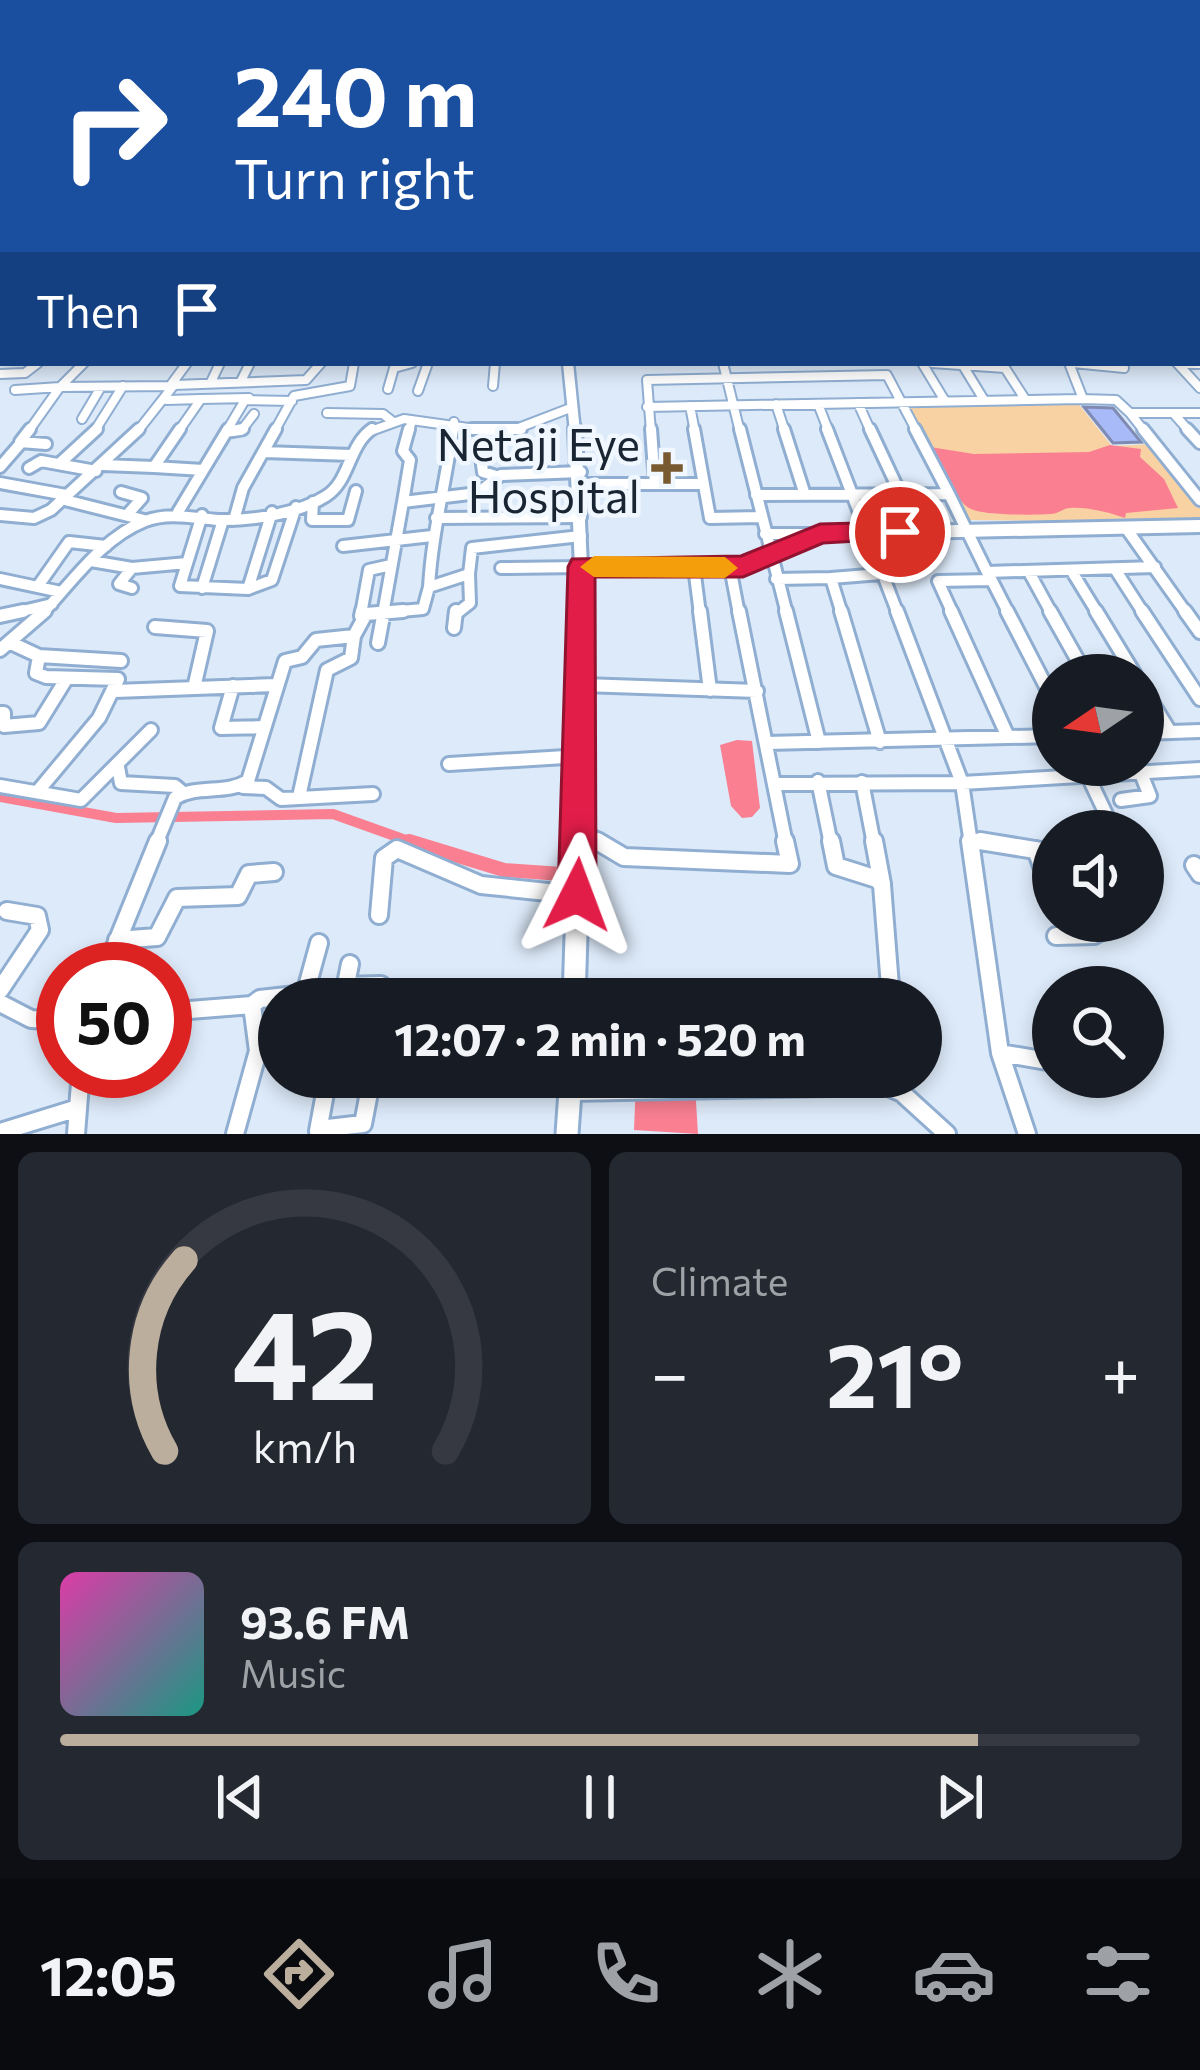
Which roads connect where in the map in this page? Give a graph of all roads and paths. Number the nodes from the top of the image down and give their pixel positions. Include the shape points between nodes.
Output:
1 (34, 366) edge
2 (81, 366) edge
3 (185, 366) edge
4 (219, 366) edge
5 (248, 366) edge
6 (318, 366) edge
7 (353, 366) edge
8 (401, 366) edge
9 (427, 366) edge
10 (495, 366) edge
11 (568, 366) edge
12 (724, 366) edge
13 (763, 366) edge
14 (802, 366) edge
15 (841, 366) edge
16 (881, 366) edge
17 (924, 366) edge
18 (963, 366) edge
19 (984, 366) edge
20 (1072, 366) edge
21 (1103, 366) edge
22 (1124, 368) dead end
23 (0, 374) edge
24 (806, 376) junction
25 (845, 376) junction
26 (886, 376) junction
27 (767, 377) junction
28 (727, 378) junction
29 (281, 380) junction
30 (241, 381) junction
31 (256, 381) junction
32 (211, 382) junction
33 (174, 385) junction
34 (123, 386) junction
35 (494, 386) dead end
36 (60, 387) junction
37 (101, 387) junction
38 (388, 389) dead end
39 (15, 390) dead end
40 (304, 391) junction
41 (418, 391) dead end
42 (246, 398) junction
43 (201, 399) junction
44 (1025, 399) junction
45 (1083, 399) junction
46 (167, 400) junction
47 (984, 400) junction
48 (292, 401) junction
49 (945, 401) junction
50 (900, 402) junction
51 (857, 403) junction
52 (776, 404) junction
53 (818, 404) junction
54 (732, 405) junction
55 (573, 406) junction
56 (690, 406) junction
57 (647, 407) junction
58 (327, 413) dead end
59 (1130, 413) junction
60 (1200, 413) edge
61 (254, 414) dead end
62 (1174, 414) junction
63 (82, 419) dead end
64 (412, 420) junction
65 (392, 421) junction
66 (454, 422) junction
67 (226, 432) junction
68 (1200, 443) edge
69 (20, 444) junction
70 (46, 444) dead end
71 (264, 452) junction
72 (448, 452) junction
73 (351, 454) junction
74 (59, 464) junction
75 (154, 467) junction
76 (29, 468) dead end
77 (100, 468) junction
78 (203, 470) junction
79 (0, 475) edge
80 (496, 476) junction
81 (581, 478) junction
82 (655, 484) junction
83 (703, 484) junction
84 (356, 491) dead end
85 (122, 492) dead end
86 (900, 493) junction
87 (850, 494) junction
88 (949, 494) junction
89 (756, 495) junction
90 (805, 495) junction
91 (63, 497) junction
92 (443, 497) junction
93 (1200, 500) edge
94 (313, 502) junction
95 (403, 502) junction
96 (296, 506) junction
97 (178, 512) junction
98 (272, 512) junction
99 (0, 515) edge
100 (127, 515) junction
101 (202, 515) junction
102 (581, 517) junction
103 (761, 517) junction
104 (436, 518) junction
105 (144, 520) junction
106 (228, 520) junction
107 (1200, 526) edge
108 (1126, 528) junction
109 (965, 531) junction
110 (868, 532) junction
111 (765, 534) junction
112 (820, 534) junction
113 (432, 536) junction
114 (581, 536) junction
115 (398, 539) junction
116 (106, 546) junction
117 (343, 546) dead end
118 (770, 558) junction
119 (90, 561) junction
120 (187, 562) junction
121 (391, 566) junction
122 (582, 567) junction
123 (694, 567) junction
124 (1155, 567) junction
125 (132, 568) junction
126 (501, 568) dead end
127 (730, 568) junction
128 (1115, 568) junction
129 (1071, 570) junction
130 (1030, 572) junction
131 (469, 574) junction
132 (881, 574) junction
133 (989, 576) junction
134 (831, 578) junction
135 (0, 579) edge
136 (776, 579) junction
137 (38, 586) junction
138 (429, 587) junction
139 (132, 588) dead end
140 (202, 588) junction
141 (248, 590) junction
142 (61, 592) junction
143 (52, 604) junction
144 (384, 613) junction
145 (0, 616) edge
146 (361, 616) junction
147 (155, 628) dead end
148 (454, 628) dead end
149 (1200, 631) edge
150 (353, 636) junction
151 (378, 643) dead end
152 (5, 647) edge
153 (1075, 654) edge
154 (1122, 654) edge
155 (39, 656) junction
156 (1032, 659) edge
157 (121, 661) dead end
158 (65, 681) junction
159 (275, 685) junction
160 (583, 685) junction
161 (233, 686) junction
162 (194, 688) junction
163 (710, 690) junction
164 (115, 691) junction
165 (757, 691) junction
166 (1200, 699) edge
167 (0, 712) edge
168 (1164, 722) edge
169 (263, 727) junction
170 (151, 730) dead end
171 (1200, 731) edge
172 (1164, 732) edge
173 (1170, 732) junction
174 (1032, 736) edge
175 (1008, 737) junction
176 (943, 741) junction
177 (819, 742) junction
178 (880, 742) junction
179 (767, 743) junction
180 (582, 756) junction
181 (449, 764) dead end
182 (118, 766) junction
183 (1200, 769) edge
184 (1164, 770) edge
185 (1032, 778) edge
186 (818, 781) junction
187 (862, 782) junction
188 (962, 783) junction
189 (775, 784) junction
190 (0, 786) edge
191 (1146, 786) edge
192 (243, 787) junction
193 (38, 791) junction
194 (181, 791) junction
195 (373, 794) dead end
196 (299, 797) junction
197 (1121, 800) dead end
198 (580, 826) junction
199 (973, 840) junction
200 (1032, 850) edge
201 (274, 872) dead end
202 (882, 885) junction
203 (577, 895) junction
204 (8, 911) dead end
205 (379, 915) dead end
206 (117, 940) joint
207 (319, 943) dead end
208 (350, 964) dead end
209 (347, 978) edge
210 (575, 978) edge
211 (890, 978) edge
212 (0, 990) edge
213 (0, 1003) edge
214 (252, 1004) junction
215 (192, 1010) edge
216 (36, 1019) edge
217 (1000, 1053) junction
218 (1032, 1058) edge
219 (79, 1098) edge
220 (324, 1098) edge
221 (368, 1098) edge
222 (570, 1098) edge
223 (913, 1098) edge
224 (78, 1108) junction
225 (318, 1131) edge
226 (0, 1132) edge
227 (76, 1134) edge
228 (235, 1134) edge
229 (568, 1134) edge
230 (947, 1134) edge
231 (1027, 1134) edge

1 - 23 street
2 - 36 street
3 - 33 street
4 - 32 street
5 - 30 street
6 - 29 street via 311,379
7 - 40 street via 350,386
8 - 38 street
9 - 41 street
10 - 35 street
11 - 55 main road
12 - 28 street
13 - 27 street
14 - 24 street
15 - 25 street
16 - 26 street
17 - 49 street
18 - 47 street
19 - 44 street via 1005,368
20 - 45 street
21 - 22 street
24 - 25 street
24 - 27 street
25 - 26 street
26 - 50 street
27 - 28 street
28 - 54 street
28 - 57 street via 647,380
29 - 31 street
29 - 40 street via 278,390
30 - 31 street
30 - 32 street
31 - 42 street
32 - 33 street
33 - 34 street
33 - 46 street
34 - 37 street
34 - 74 street via 104,422
36 - 37 street
36 - 39 street
36 - 69 street
37 - 63 street
40 - 48 street
42 - 43 street
42 - 48 street
42 - 67 street
43 - 46 street
43 - 75 street
44 - 45 street
44 - 47 street
45 - 59 street via 1116,400
46 - 77 street
47 - 49 street
48 - 71 street
49 - 50 street
50 - 51 street
50 - 88 street
51 - 53 street
51 - 86 street
52 - 53 street
52 - 54 street
52 - 90 street
53 - 87 street
54 - 56 street
54 - 89 street
55 - 66 street via 506,432
55 - 81 main road
56 - 57 street
56 - 83 street
57 - 82 street
58 - 65 street
59 - 62 street
59 - 93 street
60 - 62 street
61 - 67 street via 241,431
62 - 68 street
64 - 65 street
64 - 66 street
64 - 95 street
65 - 73 street via 364,434
66 - 72 street
67 - 78 street
69 - 70 street
69 - 79 street
71 - 73 street
71 - 106 street
72 - 80 street via 480,449 483,472
72 - 92 street
73 - 94 street via 340,485
74 - 76 street via 40,460
74 - 77 street
75 - 77 street
75 - 78 street
77 - 91 street
78 - 97 street
79 - 91 street
80 - 81 street
80 - 92 street via 483,491
81 - 82 street
81 - 102 main road
82 - 83 street
83 - 103 street via 710,518
84 - 94 street via 348,520 312,520
85 - 100 street via 142,498
86 - 87 street
86 - 88 street
87 - 90 street
87 - 110 street
88 - 109 street
89 - 90 street
89 - 103 street
91 - 99 street via 36,518
91 - 100 street
92 - 95 street
92 - 104 street
94 - 96 street
95 - 115 street
96 - 98 street
96 - 141 street via 272,580
97 - 101 street
97 - 105 street
98 - 106 street
98 - 141 street
100 - 105 street
101 - 106 street
101 - 120 street
102 - 104 street
102 - 114 main road
103 - 111 street
104 - 113 street
105 - 116 street
106 - 140 street
107 - 108 street
108 - 109 street
108 - 124 street
109 - 110 street
109 - 133 street
110 - 112 street
110 - 132 street
111 - 112 street
111 - 118 street
112 - 118 street
113 - 115 street
113 - 138 street
114 - 122 main road
114 - 131 street via 472,548
115 - 117 street
115 - 121 street
116 - 119 street
116 - 137 street via 73,540
118 - 127 street
118 - 136 street
119 - 125 street
119 - 142 street
120 - 125 street
120 - 140 street via 180,586
121 - 144 street
121 - 146 street via 369,570
122 - 123 street
122 - 126 street
122 - 160 main road
123 - 127 street
123 - 163 street
124 - 128 street
124 - 149 street
125 - 139 street via 119,584
127 - 165 street
128 - 129 street
128 - 166 street
129 - 130 street
129 - 154 street
130 - 133 street
130 - 153 street
131 - 138 street
131 - 148 street via 470,603 456,610
132 - 134 street
132 - 176 street
133 - 156 street
133 - 175 street via 938,581
134 - 136 street
134 - 178 street
135 - 137 street
136 - 177 street
137 - 142 street
138 - 144 street via 423,609
140 - 141 street
142 - 143 street
143 - 145 street
143 - 152 street
144 - 146 street
144 - 151 street
146 - 150 street
147 - 162 street via 207,631
150 - 159 street via 310,642 285,662
150 - 196 street via 351,658 327,670
152 - 155 street
155 - 157 street
155 - 158 street via 36,674
158 - 164 street via 113,677
158 - 167 street via 39,723 4,727
159 - 161 street
159 - 169 street
160 - 163 street
160 - 180 main road
161 - 162 street
161 - 169 street via 220,728
162 - 164 street
163 - 165 street
164 - 193 street
165 - 179 street
168 - 173 street
169 - 192 street
170 - 182 street
171 - 173 street
172 - 173 street
174 - 175 street
175 - 176 street
176 - 178 street
176 - 188 street
177 - 178 street
177 - 179 street
179 - 189 street
180 - 181 street
180 - 198 main road
182 - 193 street via 82,800
182 - 194 street via 121,783
183 - 184 street
185 - 188 street
186 - 187 street
186 - 189 street
186 - 202 street via 836,866
187 - 188 street
187 - 202 street
188 - 199 street
189 - 198 street via 790,863 624,857
190 - 193 street
191 - 197 street via 1150,796
192 - 194 street
192 - 196 street via 266,788 275,799
194 - 206 street
195 - 196 street
198 - 203 main road
199 - 200 street
199 - 217 street
201 - 206 street via 249,874 238,896 177,898 158,937
202 - 211 street
203 - 205 street via 481,885 397,849 384,858
203 - 210 main road
204 - 212 street via 37,916 40,930
207 - 214 street via 305,994
208 - 209 street
213 - 216 street
214 - 215 street
214 - 228 street via 258,1051
217 - 218 street
217 - 231 street
219 - 224 street
220 - 225 street
221 - 225 street via 363,1124
222 - 229 main road
223 - 230 street
224 - 226 street
224 - 227 street

